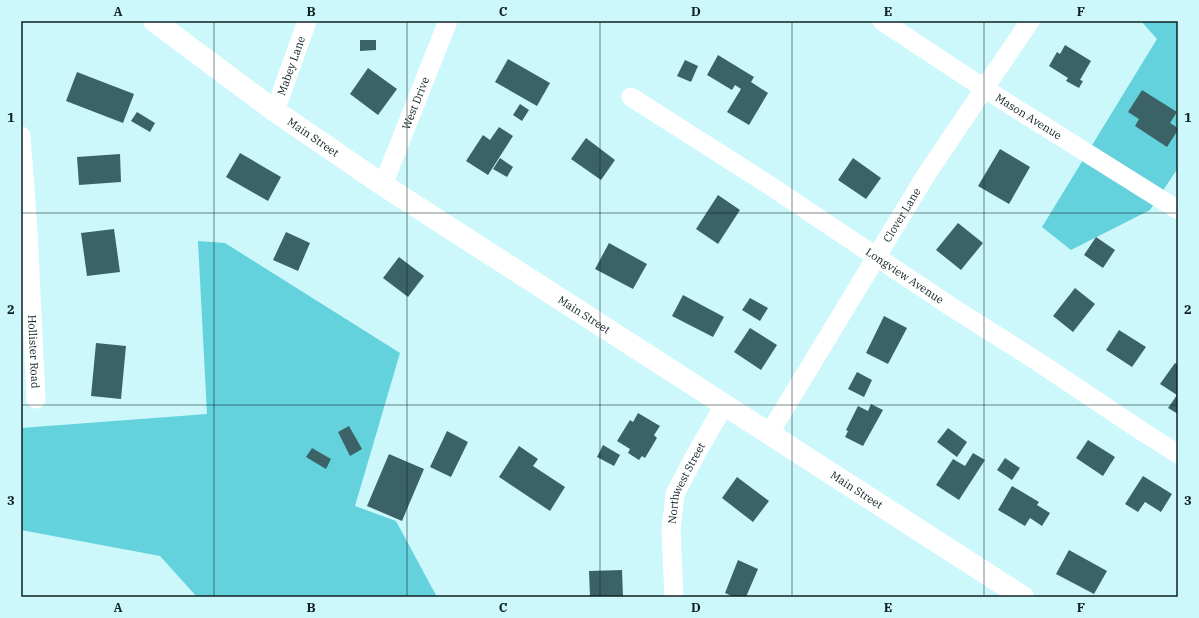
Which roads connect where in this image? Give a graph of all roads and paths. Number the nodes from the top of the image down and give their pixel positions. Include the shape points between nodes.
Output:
1 (154, 21) edge
2 (307, 21) edge
3 (448, 21) edge
4 (882, 21) edge
5 (1030, 21) edge
6 (985, 88) junction
7 (631, 97) dead end
8 (275, 111) junction
9 (21, 136) edge
10 (383, 186) junction
11 (1178, 210) edge
12 (876, 258) junction
13 (36, 399) dead end
14 (724, 405) junction
15 (769, 434) junction
16 (1178, 454) edge
17 (674, 597) edge
18 (1023, 597) edge

1 - 8 main road, Main Street
2 - 8 street, Mabey Lane
3 - 10 street, West Drive
4 - 6 street, Mason Avenue
5 - 6 street, Clover Lane
6 - 11 street, Mason Avenue
6 - 12 street, Clover Lane via 926,175
7 - 12 street, Longview Avenue via 766,183
8 - 10 main road, Main Street
9 - 13 street, Hollister Road
10 - 14 main road, Main Street
12 - 15 street, Clover Lane
12 - 16 street, Longview Avenue
14 - 15 main road, Main Street
14 - 17 street, Northwest Street via 675,494 671,531
15 - 18 main road, Main Street

